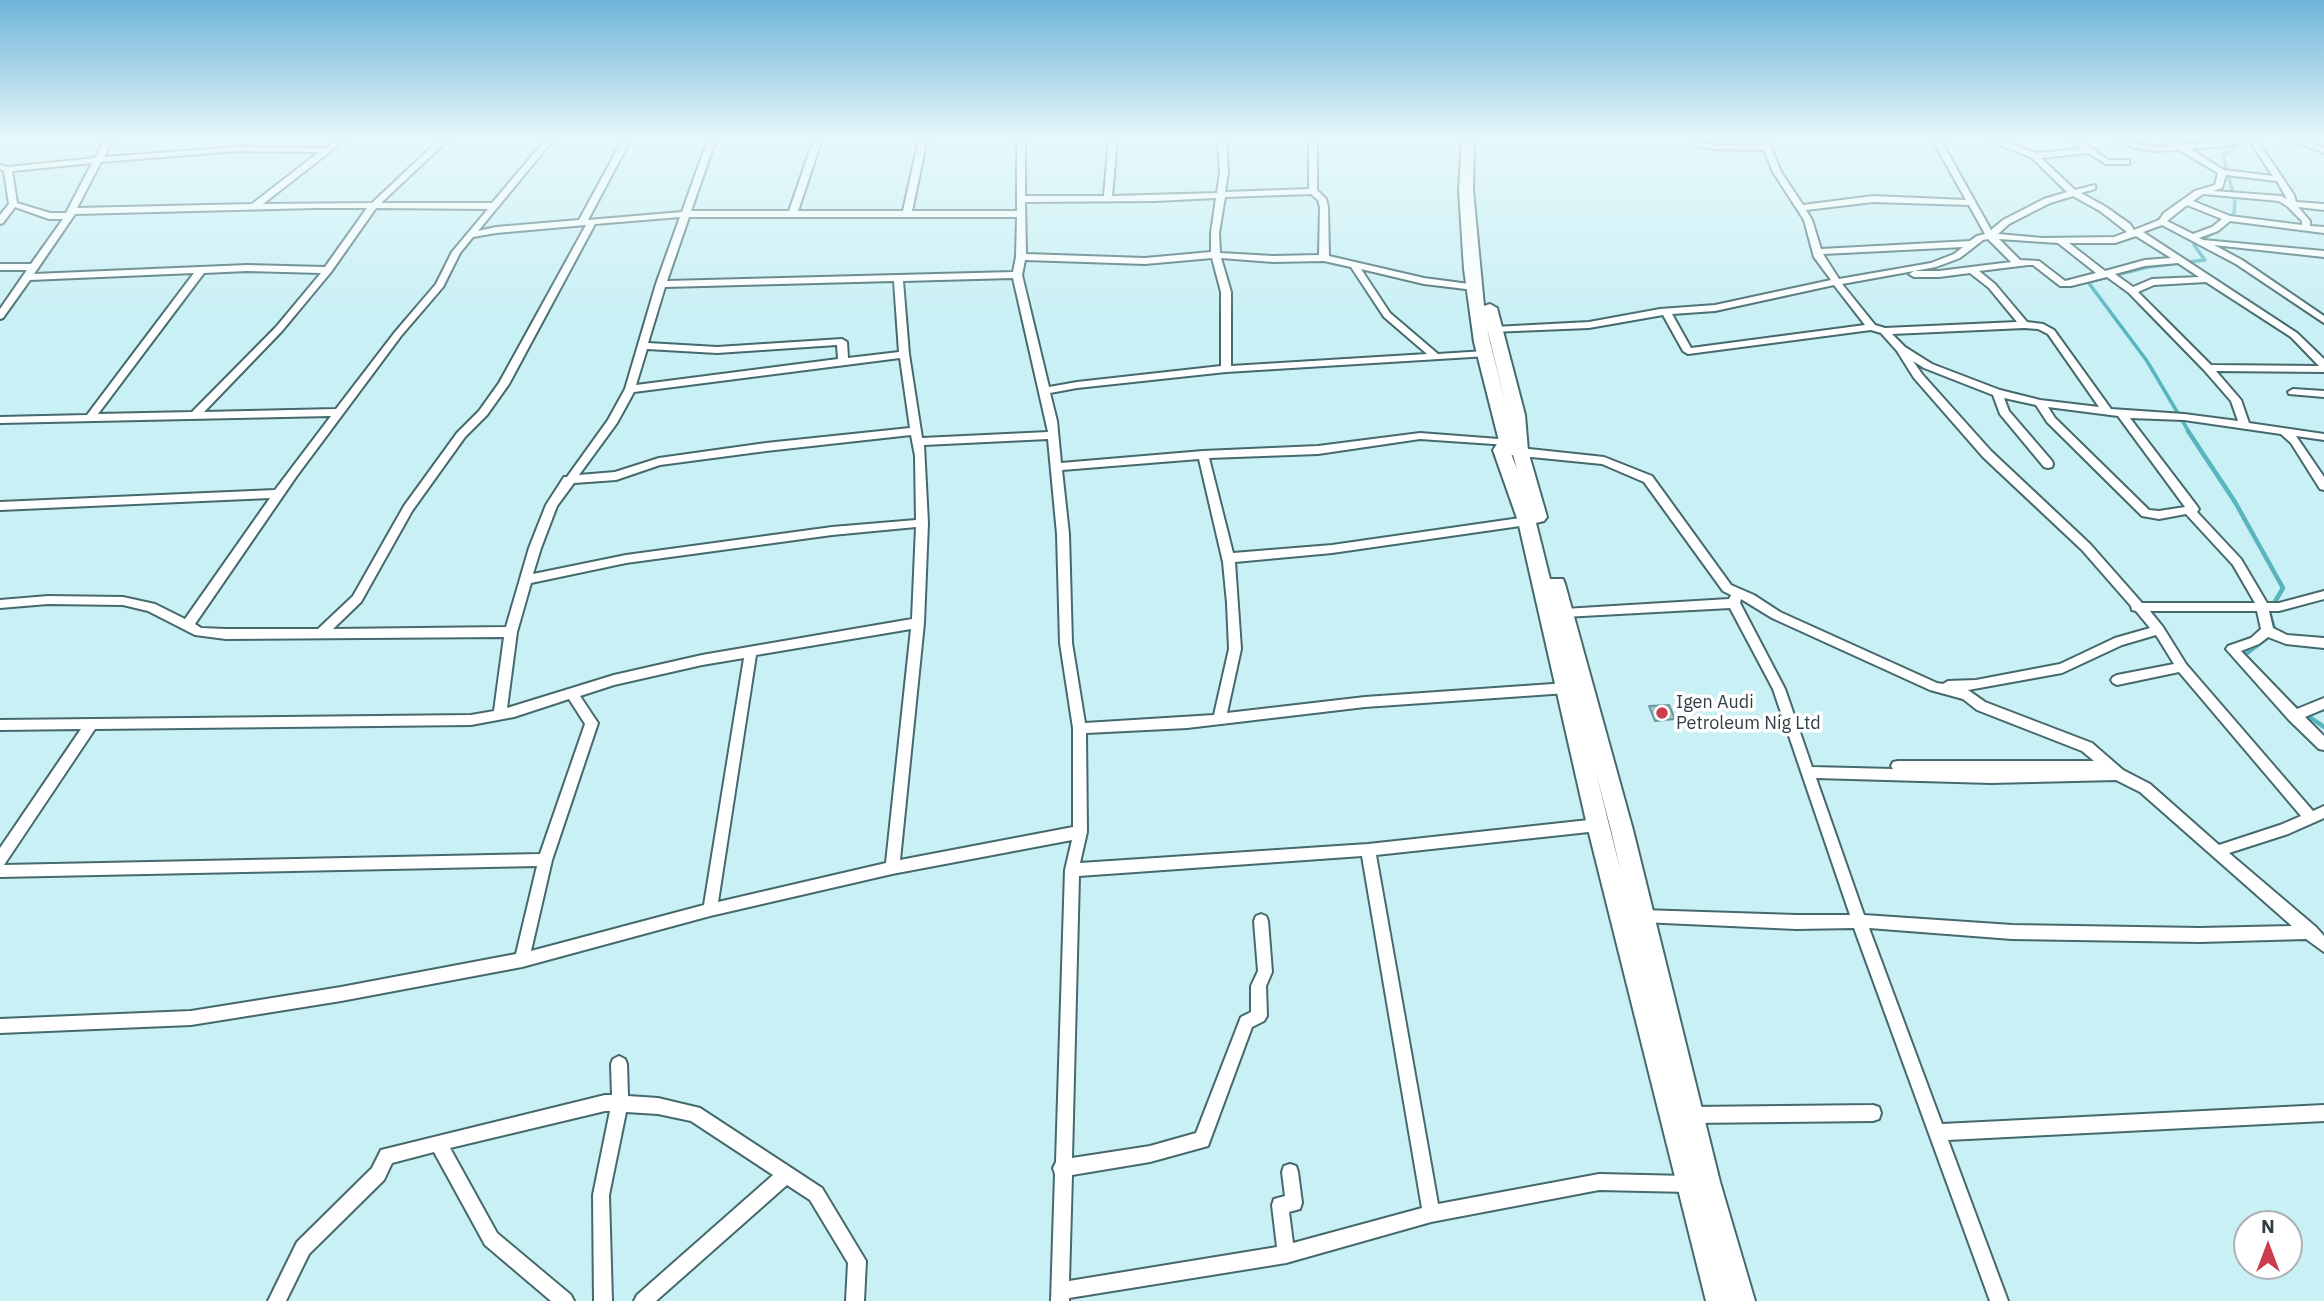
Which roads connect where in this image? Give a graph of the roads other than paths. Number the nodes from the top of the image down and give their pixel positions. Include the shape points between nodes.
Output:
1 (1020, 199) edge
2 (12, 200) edge
3 (78, 200) edge
4 (262, 200) edge
5 (380, 200) edge
6 (497, 200) edge
7 (598, 200) edge
8 (693, 200) edge
9 (797, 200) edge
10 (910, 200) edge
11 (1218, 200) edge
12 (1322, 200) edge
13 (1467, 200) edge
14 (1480, 200) edge
15 (1795, 200) edge
16 (1868, 200) edge
17 (1891, 200) edge
18 (1970, 200) edge
19 (2054, 200) edge
20 (2086, 200) edge
21 (2282, 200) edge
22 (2290, 200) edge
23 (2186, 201) joint
24 (1972, 203) junction
25 (13, 204) junction
26 (2290, 204) junction
27 (253, 206) junction
28 (373, 206) junction
29 (492, 206) junction
30 (2324, 207) edge
31 (1800, 208) junction
32 (793, 213) junction
33 (907, 213) junction
34 (71, 214) junction
35 (688, 214) junction
36 (1020, 214) junction
37 (2227, 218) junction
38 (0, 221) edge
39 (2162, 222) junction
40 (587, 223) junction
41 (2306, 228) junction
42 (2324, 230) edge
43 (2135, 233) junction
44 (470, 235) junction
45 (1990, 236) junction
46 (2196, 240) junction
47 (2060, 241) junction
48 (1970, 244) junction
49 (1817, 253) junction
50 (2324, 254) edge
51 (1216, 255) junction
52 (1021, 257) junction
53 (1324, 258) junction
54 (2018, 264) junction
55 (2185, 264) junction
56 (1354, 265) junction
57 (0, 267) edge
58 (33, 267) junction
59 (201, 270) junction
60 (328, 270) junction
61 (1973, 271) junction
62 (1896, 272) junction
63 (1017, 275) junction
64 (2110, 276) junction
65 (28, 277) junction
66 (898, 278) junction
67 (2207, 279) junction
68 (1835, 282) junction
69 (661, 284) junction
70 (1474, 287) junction
71 (2132, 291) junction
72 (11, 298) junction
73 (0, 300) edge
74 (1666, 312) junction
75 (0, 316) edge
76 (2324, 320) edge
77 (2024, 325) junction
78 (1872, 327) junction
79 (1494, 330) junction
80 (1884, 331) junction
81 (645, 346) junction
82 (1901, 349) junction
83 (904, 354) junction
84 (1485, 354) junction
85 (1434, 355) junction
86 (843, 361) junction
87 (2324, 367) edge
88 (2208, 368) junction
89 (1226, 369) junction
90 (630, 389) junction
91 (1046, 391) junction
92 (2293, 392) dead end
93 (1997, 393) junction
94 (2324, 394) edge
95 (2040, 403) junction
96 (2106, 409) junction
97 (339, 412) junction
98 (2120, 412) junction
99 (195, 415) junction
100 (91, 416) junction
101 (0, 419) edge
102 (2245, 427) junction
103 (2284, 431) junction
104 (1053, 435) junction
105 (917, 437) junction
106 (2324, 437) edge
107 (1510, 448) junction
108 (1203, 455) junction
109 (2048, 464) dead end
110 (1056, 467) junction
111 (568, 480) junction
112 (2324, 486) edge
113 (279, 494) junction
114 (0, 506) edge
115 (2190, 511) junction
116 (1527, 521) junction
117 (922, 523) junction
118 (1228, 558) junction
119 (526, 580) junction
120 (2324, 595) edge
121 (1733, 597) junction
122 (0, 604) edge
123 (2262, 605) junction
124 (2136, 607) junction
125 (1564, 613) junction
126 (919, 623) junction
127 (187, 625) junction
128 (2159, 630) junction
129 (323, 631) junction
130 (2267, 631) junction
131 (512, 632) junction
132 (2324, 643) edge
133 (751, 651) junction
134 (2182, 667) junction
135 (2117, 680) dead end
136 (1934, 687) junction
137 (1567, 688) junction
138 (572, 694) junction
139 (2324, 702) edge
140 (2299, 713) junction
141 (500, 715) junction
142 (1219, 720) junction
143 (0, 725) edge
144 (90, 726) junction
145 (1079, 728) junction
146 (2324, 745) edge
147 (1806, 769) junction
148 (2115, 770) junction
149 (2324, 811) edge
150 (2310, 817) junction
151 (1598, 825) junction
152 (1080, 831) junction
153 (1368, 850) junction
154 (2218, 851) junction
155 (0, 860) edge
156 (545, 860) junction
157 (892, 868) junction
158 (1072, 870) junction
159 (0, 871) edge
160 (710, 910) junction
161 (1642, 916) junction
162 (1261, 921) dead end
163 (1858, 921) junction
164 (2311, 932) junction
165 (2324, 945) edge
166 (522, 960) junction
167 (0, 1026) edge
168 (619, 1064) dead end
169 (620, 1104) junction
170 (2324, 1113) edge
171 (1873, 1114) dead end
172 (1690, 1115) junction
173 (1936, 1132) junction
174 (438, 1143) junction
175 (1061, 1168) junction
176 (1290, 1172) dead end
177 (786, 1175) junction
178 (1689, 1184) junction
179 (1431, 1214) junction
180 (1286, 1254) junction
181 (1059, 1296) edge
182 (277, 1301) edge
183 (565, 1301) edge
184 (603, 1301) edge
185 (643, 1301) edge
186 (855, 1301) edge
187 (1720, 1301) edge
188 (1741, 1301) edge
189 (1999, 1301) edge

1 - 36 street
2 - 25 street
3 - 34 street
4 - 27 street
5 - 28 street
6 - 29 street
7 - 40 street
8 - 35 street
9 - 32 street
10 - 33 street
11 - 51 street
12 - 53 street
13 - 70 main road
14 - 79 main road via 1480,249
15 - 31 street
16 - 31 street
17 - 24 street
18 - 24 street
19 - 45 street
20 - 43 street
21 - 26 street
22 - 26 street
23 - 37 street
23 - 39 street
24 - 45 street
25 - 34 street via 41,214
25 - 38 street
26 - 30 street
26 - 41 street via 2306,221
27 - 28 street
27 - 34 street
28 - 29 street
28 - 60 street
29 - 44 street
31 - 49 street
32 - 33 street
32 - 35 street
33 - 36 street
34 - 58 street
35 - 40 street
35 - 69 street
36 - 52 street
37 - 41 street
37 - 46 street
39 - 43 street
39 - 46 street
40 - 44 street
40 - 129 street via 504,384 408,509 357,599
41 - 42 street
43 - 47 street via 2115,240
43 - 55 street
44 - 97 street via 440,285
45 - 47 street
45 - 48 street
45 - 54 street
46 - 50 street
46 - 76 street via 2271,282
47 - 64 street
48 - 49 street
48 - 62 street via 1945,261
49 - 68 street
51 - 52 street via 1154,261
51 - 53 street
51 - 89 street via 1226,292
52 - 63 street
53 - 56 street
54 - 61 street
54 - 64 street via 2036,263 2063,284
55 - 64 street via 2145,263
55 - 67 street
56 - 70 street
56 - 85 street via 1387,316
57 - 58 street
58 - 65 street
59 - 60 street
59 - 65 street
59 - 100 street
60 - 99 street via 279,329
61 - 62 street
61 - 77 street via 1992,286
62 - 68 street
63 - 66 street
63 - 91 street
64 - 71 street
65 - 72 street
66 - 69 street
66 - 83 street
67 - 71 street via 2152,282
67 - 87 street via 2294,335
68 - 74 street via 1731,306
68 - 78 street
69 - 81 street
70 - 84 main road
71 - 88 street
72 - 73 street
72 - 75 street
74 - 78 street via 1688,351
74 - 79 street via 1589,325
77 - 80 street
77 - 96 street via 2051,332
78 - 80 street
79 - 107 main road via 1517,415
80 - 82 street
81 - 86 street via 717,350 842,342
81 - 90 street
82 - 93 street via 1928,366
82 - 124 street via 1918,376 1987,454 2086,547
83 - 86 street
83 - 105 street
84 - 85 street
84 - 107 main road
85 - 89 street
86 - 90 street
87 - 88 street
88 - 102 street via 2236,400
89 - 91 street
90 - 111 street via 613,421
91 - 104 street
92 - 94 street
93 - 95 street
93 - 109 street via 2004,412
95 - 96 street
95 - 115 street via 2051,420 2146,513
96 - 98 street
97 - 99 street
97 - 113 street
98 - 102 street
98 - 115 street via 2193,507
99 - 100 street
100 - 101 street
102 - 103 street
103 - 106 street
103 - 112 street
104 - 105 street
104 - 110 street
105 - 111 street via 766,447 659,462 616,476
105 - 117 street
107 - 108 street via 1420,436 1318,450
107 - 116 main road
107 - 121 street via 1604,461 1647,479
107 - 125 main road
108 - 110 street
108 - 118 street
110 - 145 street via 1066,643
111 - 119 street via 552,505
113 - 114 street
113 - 127 street
115 - 123 street via 2236,562
116 - 118 street
116 - 137 main road
117 - 119 street via 626,559
117 - 126 street
118 - 142 street via 1235,649
119 - 131 street
120 - 123 street via 2279,607
121 - 125 street
121 - 136 street
121 - 147 street via 1779,689
122 - 127 street via 124,601 151,607
123 - 124 street
123 - 130 street
124 - 128 street
125 - 161 main road
126 - 133 street
126 - 157 street
127 - 129 street via 199,632 226,634
128 - 134 street
128 - 136 street via 2119,641 2062,668 1976,685
129 - 131 street via 362,635
130 - 132 street via 2286,639
130 - 140 street via 2232,649
131 - 141 street
133 - 138 street via 614,680
133 - 160 street
134 - 135 street
134 - 150 street
136 - 148 street via 1967,695 1981,706 2087,747
137 - 142 street via 1365,702
137 - 151 main road
138 - 141 street
138 - 156 street via 592,723
139 - 140 street
140 - 146 street
141 - 144 street via 471,720
142 - 145 street
143 - 144 street
144 - 155 street
145 - 152 street
147 - 148 street via 1990,776
147 - 163 street
148 - 154 street via 2145,788
149 - 150 street
150 - 154 street
151 - 153 street
151 - 178 main road
152 - 157 street
152 - 158 street
153 - 158 street
153 - 179 street
154 - 164 street
156 - 159 street
156 - 166 street
157 - 160 street
158 - 175 street
160 - 166 street
161 - 163 street
161 - 172 main road
162 - 175 street via 1265,972 1258,986 1259,1016 1246,1021 1202,1140 1150,1154
163 - 164 street via 2011,932
163 - 173 street
164 - 165 street
166 - 167 street via 191,1018
168 - 169 street
169 - 174 street via 605,1103
169 - 177 street via 694,1114
169 - 184 street via 601,1195
170 - 173 street
171 - 172 street
172 - 188 main road
173 - 189 street
174 - 182 street via 387,1156 377,1174 303,1248
174 - 183 street via 491,1239
175 - 181 street
176 - 180 street via 1294,1203 1280,1205
177 - 185 street
177 - 186 street via 816,1194 857,1261
178 - 179 street via 1599,1182
178 - 187 main road
179 - 180 street
180 - 181 street

